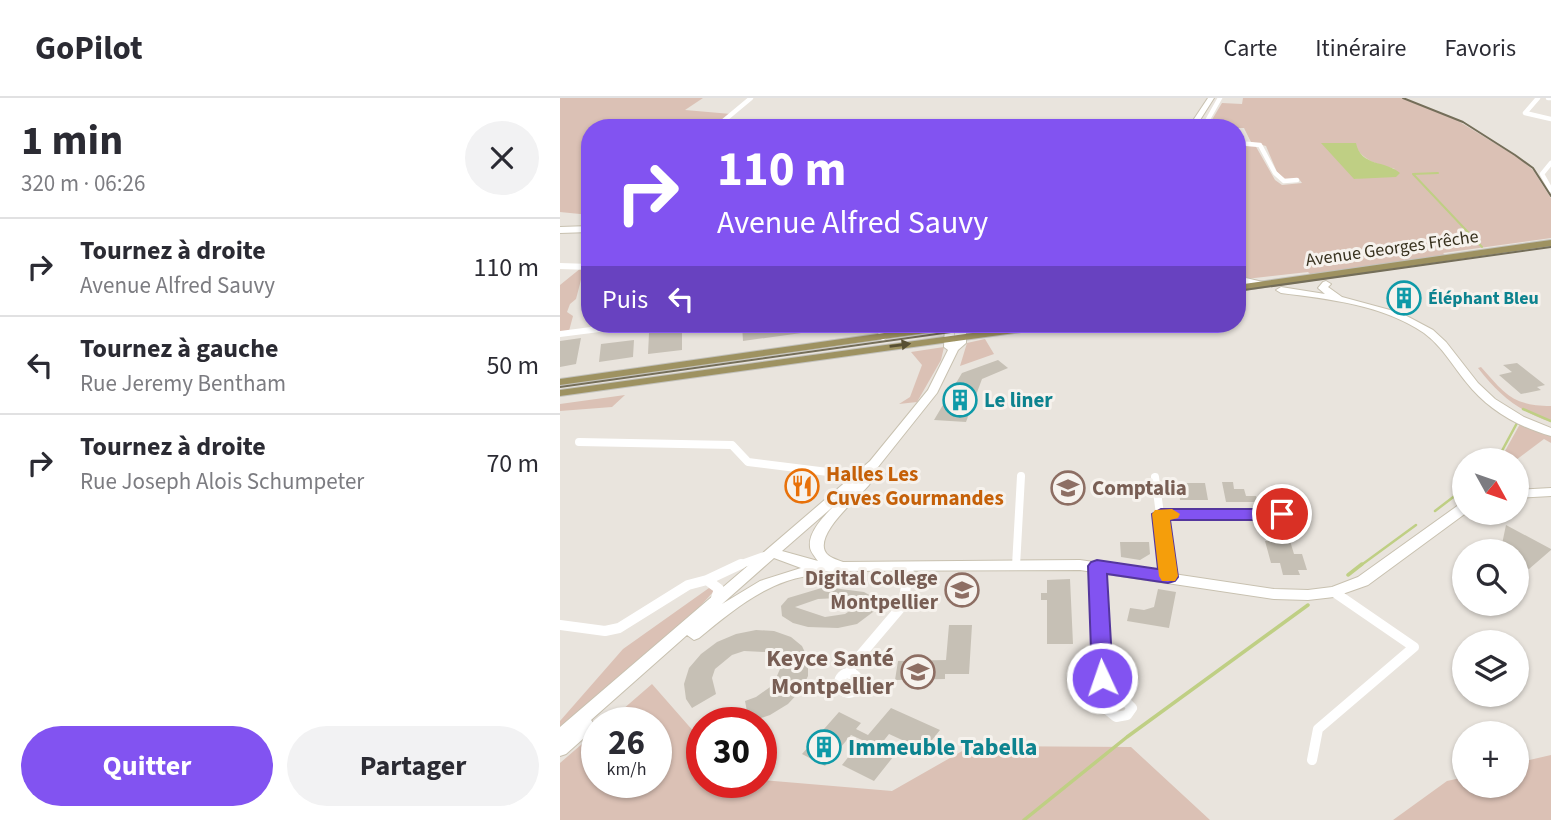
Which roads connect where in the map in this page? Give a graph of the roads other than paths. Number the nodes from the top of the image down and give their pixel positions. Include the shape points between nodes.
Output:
1 (751, 98) edge
2 (1208, 98) edge
3 (1220, 98) edge
4 (1538, 98) edge
5 (726, 119) edge
6 (1196, 119) edge
7 (1208, 119) edge
8 (1551, 119) edge
9 (1246, 143) edge
10 (1551, 163) edge
11 (1297, 180) dead end
12 (1551, 190) edge
13 (581, 229) edge
14 (560, 230) edge
15 (1551, 243) edge
16 (1551, 252) edge
17 (560, 266) edge
18 (581, 267) edge
19 (1246, 281) edge
20 (1260, 284) junction
21 (1326, 284) junction
22 (1283, 285) junction
23 (1246, 286) edge
24 (1246, 294) edge
25 (1337, 297) junction
26 (581, 331) edge
27 (881, 333) edge
28 (908, 333) edge
29 (957, 333) edge
30 (1006, 333) edge
31 (560, 334) edge
32 (883, 337) junction
33 (955, 342) junction
34 (560, 382) edge
35 (560, 393) edge
36 (1551, 429) edge
37 (579, 442) dead end
38 (865, 476) junction
39 (1021, 476) dead end
40 (1155, 477) dead end
41 (1551, 492) edge
42 (1530, 493) edge
43 (1161, 514) junction
44 (1282, 514) dead end
45 (1452, 516) edge
46 (777, 555) junction
47 (1016, 566) junction
48 (1097, 566) junction
49 (843, 567) junction
50 (909, 567) junction
51 (1168, 577) junction
52 (707, 580) junction
53 (1334, 592) junction
54 (701, 623) junction
55 (560, 625) edge
56 (850, 674) dead end
57 (1102, 678) dead end
58 (560, 737) edge
59 (560, 749) edge
60 (1312, 760) dead end

1 - 5 street
2 - 6 street
3 - 7 street
4 - 8 street via 1525,113
9 - 11 street via 1260,145 1284,181
10 - 12 street via 1542,174
13 - 14 street
15 - 22 main road, Avenue Georges Frêche
16 - 21 main road, Avenue Georges Frêche
17 - 18 street
19 - 20 street
20 - 22 main road, Avenue Georges Frêche
20 - 23 main road, Avenue Georges Frêche
21 - 22 main road, Avenue Georges Frêche
21 - 25 street via 1325,291
22 - 24 main road, Avenue Georges Frêche
22 - 25 street
22 - 36 street via 1386,311 1419,326 1438,340 1485,397 1513,416
25 - 36 street via 1406,314 1425,324 1445,339 1493,396
26 - 31 street
27 - 32 street
28 - 32 main road
29 - 33 street
30 - 33 main road
32 - 34 main road
35 -> 33 main road
33 - 38 street via 933,391
37 - 38 street via 732,445 748,462
38 - 46 street
38 - 46 street
38 - 49 street via 818,535 818,552
39 - 47 street
40 - 43 street
41 - 42 street
43 - 44 street
43 - 51 street
45 - 53 street via 1363,581
46 - 49 street via 807,565
46 - 52 street
46 - 54 street
46 - 54 street
47 - 48 street
47 - 50 street
48 - 51 street
48 - 57 street
49 - 50 street
49 - 54 street via 799,571 769,581
50 - 56 street via 902,605
51 - 53 street via 1274,594
52 - 54 street via 719,593
52 - 55 street via 683,587 613,630
53 - 60 street via 1414,647 1318,729
54 - 58 street
54 - 59 street

